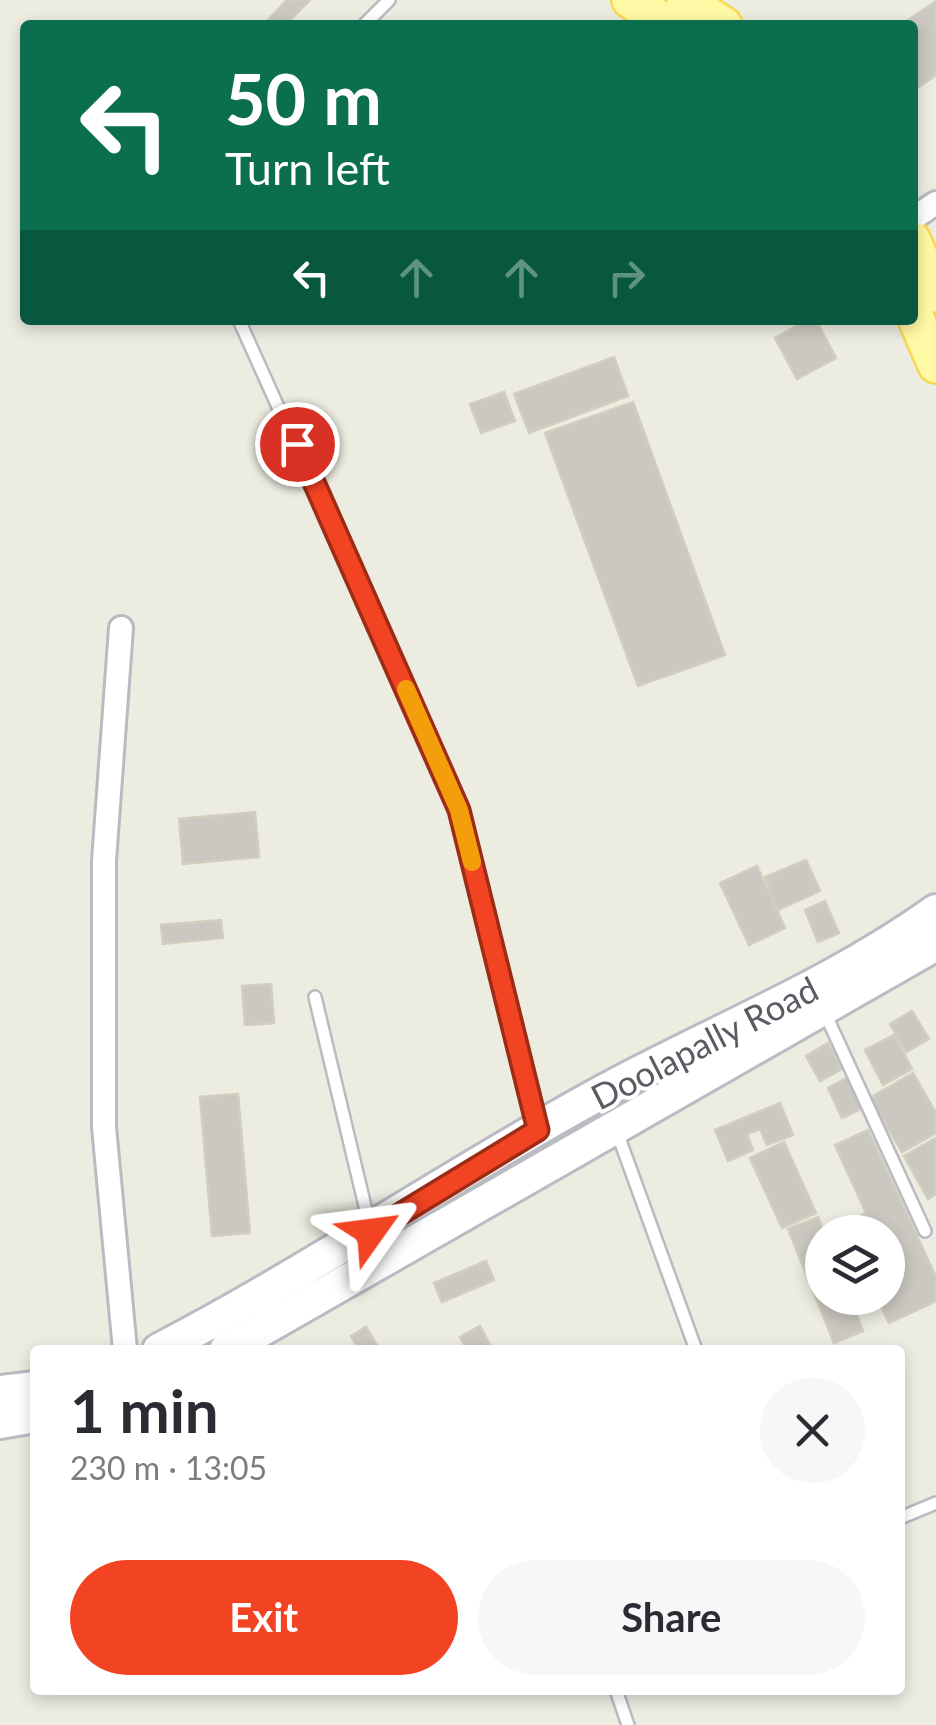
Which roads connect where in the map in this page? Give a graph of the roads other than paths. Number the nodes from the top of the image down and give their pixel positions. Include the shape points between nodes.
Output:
1 (390, 0) edge
2 (630, 0) edge
3 (685, 0) edge
4 (369, 20) edge
5 (662, 20) edge
6 (716, 20) edge
7 (918, 254) edge
8 (936, 294) edge
9 (918, 323) edge
10 (242, 325) edge
11 (936, 365) edge
12 (121, 628) dead end
13 (936, 912) edge
14 (936, 944) edge
15 (315, 997) dead end
16 (824, 1010) junction
17 (616, 1128) junction
18 (538, 1130) junction
19 (925, 1231) dead end
20 (366, 1248) junction
21 (125, 1345) edge
22 (169, 1345) edge
23 (233, 1345) edge
24 (694, 1345) edge
25 (30, 1389) edge
26 (0, 1392) edge
27 (30, 1417) edge
28 (0, 1422) edge
29 (936, 1503) edge
30 (905, 1516) edge
31 (618, 1695) edge
32 (628, 1725) edge

1 - 4 lane
2 - 5 main road
3 - 6 main road
7 - 8 main road
9 - 11 main road
10 - 18 lane via 459,810
12 - 21 street via 104,862 104,1127
13 - 18 main road, Doolapally Road via 806,992
14 - 16 main road, Doolapally Road
15 - 20 lane
16 - 17 main road, Doolapally Road
16 - 19 lane
17 - 20 main road, Doolapally Road
17 - 24 lane
18 - 20 main road, Doolapally Road
20 - 22 main road, Doolapally Road
20 - 23 main road, Doolapally Road
25 - 26 main road
27 - 28 main road
29 - 30 lane
31 - 32 lane

